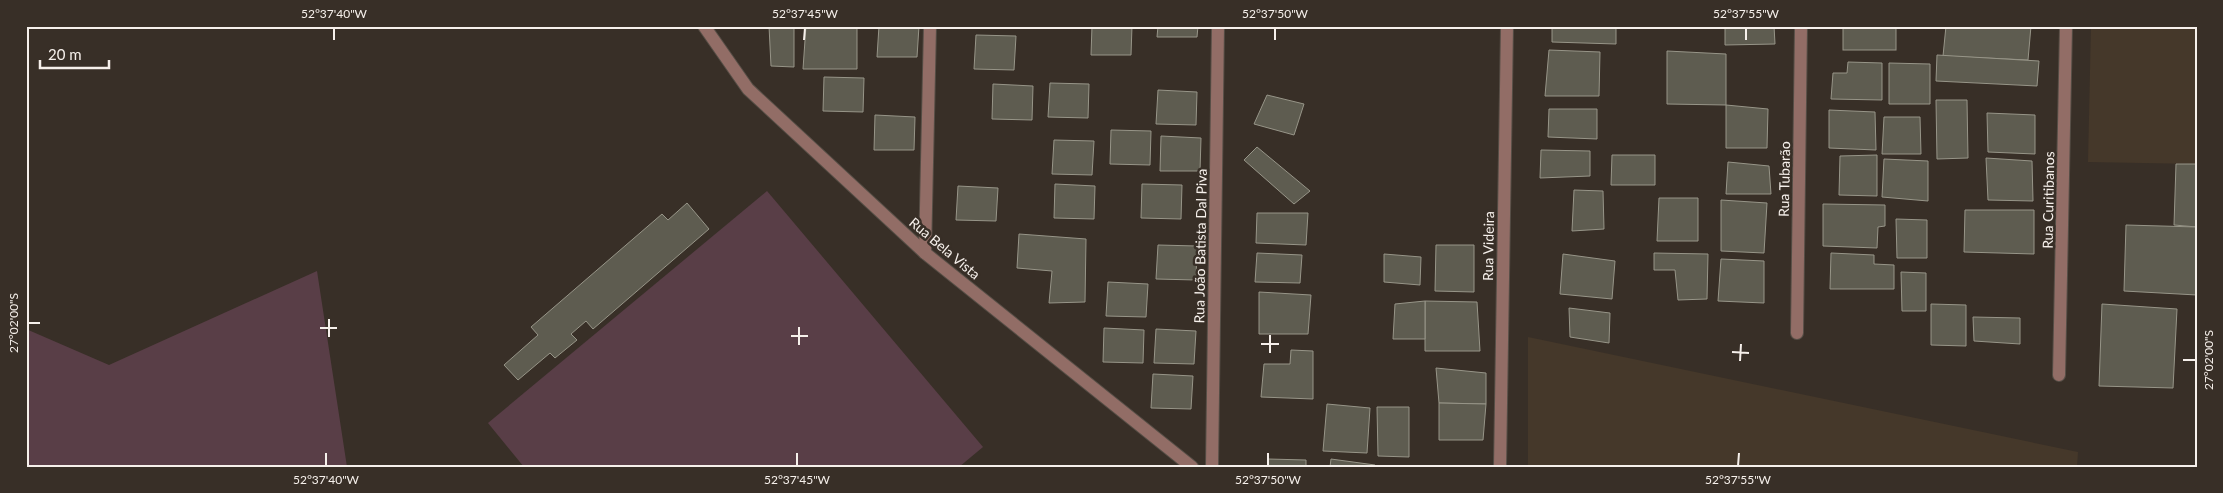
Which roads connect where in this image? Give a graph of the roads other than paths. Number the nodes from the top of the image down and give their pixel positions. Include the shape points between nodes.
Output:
1 (704, 26) edge
2 (930, 26) edge
3 (1218, 26) edge
4 (1507, 26) edge
5 (1801, 26) edge
6 (2066, 26) edge
7 (925, 253) junction
8 (1796, 333) dead end
9 (2059, 375) dead end
10 (1192, 467) edge
11 (1212, 467) edge
12 (1500, 467) edge

1 - 7 street, Rua Bela Vista via 748,89
2 - 7 street
3 - 11 street, Rua João Batista Dal Piva
4 - 12 street, Rua Videira
5 - 8 street, Rua Tubarão
6 - 9 street, Rua Curitibanos
7 - 10 street, Rua Bela Vista

